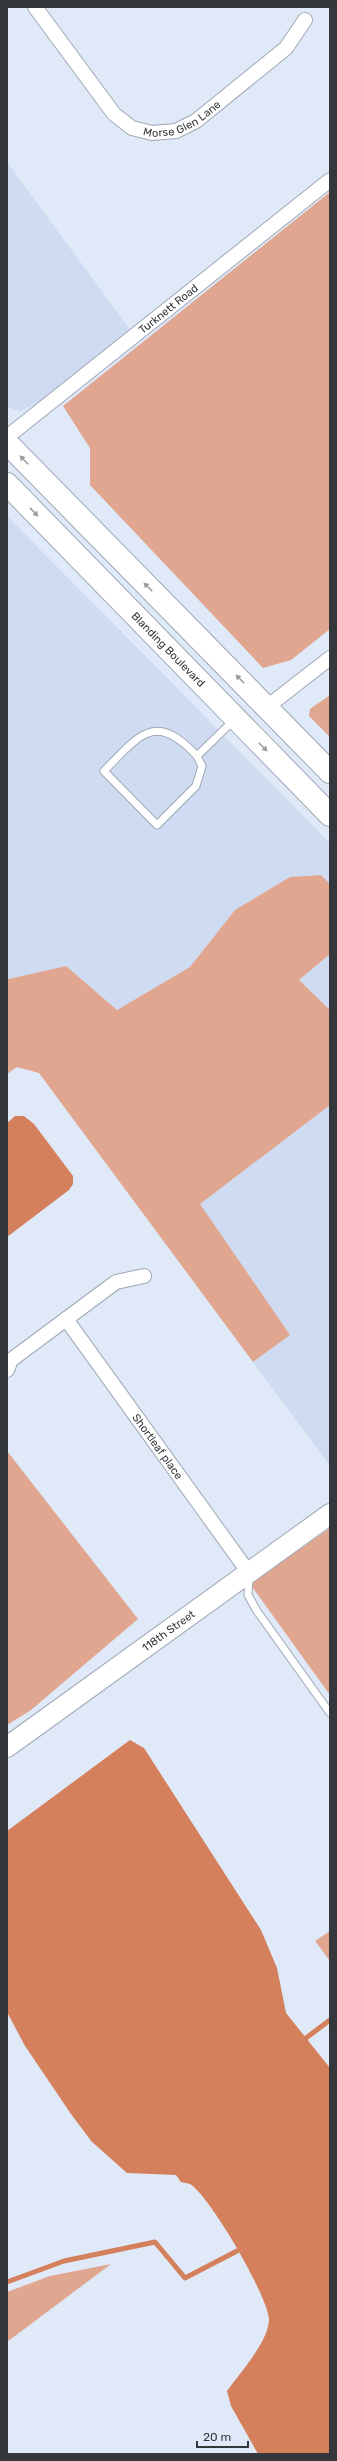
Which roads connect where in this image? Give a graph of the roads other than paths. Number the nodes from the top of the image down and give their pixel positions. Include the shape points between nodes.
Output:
1 (35, 7) edge
2 (305, 20) dead end
3 (330, 180) edge
4 (7, 437) edge
5 (7, 443) edge
6 (7, 484) edge
7 (330, 658) edge
8 (185, 667) junction
9 (267, 707) junction
10 (236, 719) junction
11 (197, 756) junction
12 (323, 765) edge
13 (330, 815) edge
14 (144, 1276) dead end
15 (66, 1319) junction
16 (7, 1370) edge
17 (330, 1514) edge
18 (249, 1573) junction
19 (330, 1713) edge
20 (7, 1747) edge

1 - 2 street, Morse Glen Lane via 114,114 132,128 152,133 176,131 196,121 286,48
3 - 4 street, Turknett Road
9 -> 5 main road
6 -> 8 main road, Blanding Boulevard
7 - 9 street
8 - 9 main road via 235,699
8 - 10 main road, Blanding Boulevard
9 - 12 main road
10 - 11 lane
10 - 12 main road via 265,725
10 -> 13 main road, Blanding Boulevard
11 - 11 lane via 181,739 167,731 156,731 137,738 104,771 157,825 196,786 202,766
14 - 15 street via 116,1282
15 - 16 street via 11,1360
15 - 18 street, Shortleaf place
17 - 18 street, 118th Street
18 - 19 lane via 248,1595 257,1612
18 - 20 street, 118th Street

